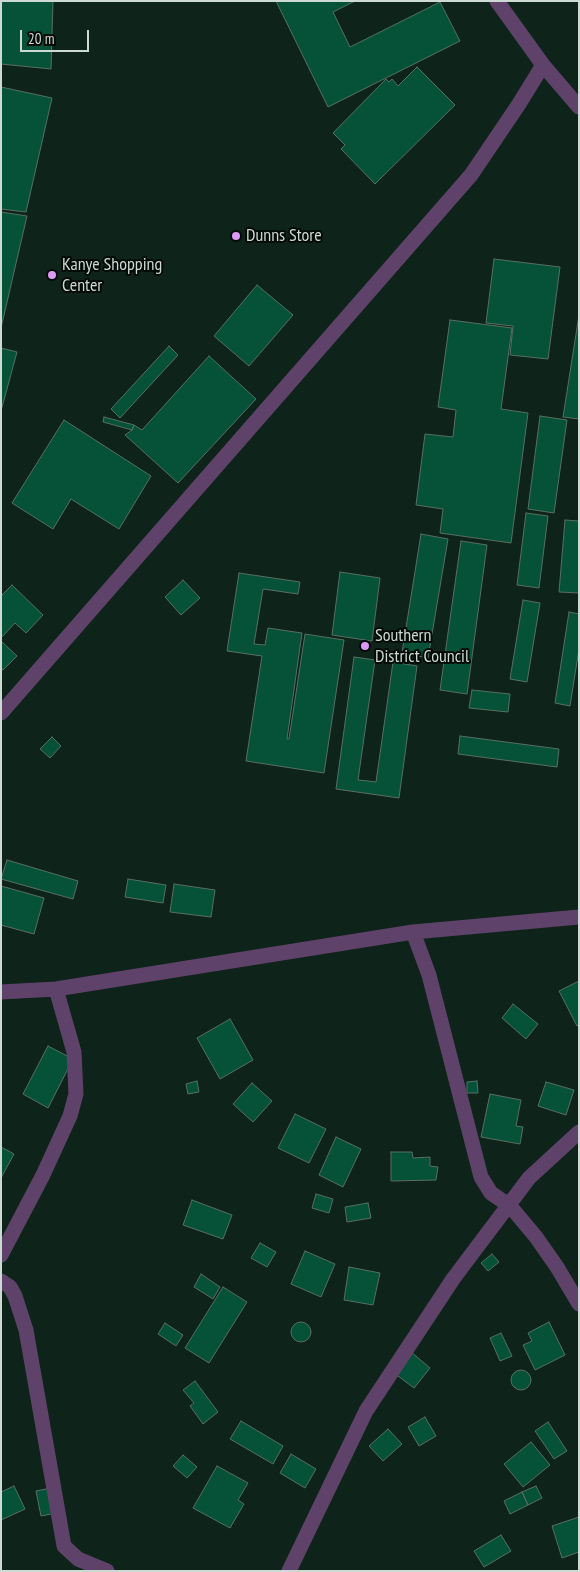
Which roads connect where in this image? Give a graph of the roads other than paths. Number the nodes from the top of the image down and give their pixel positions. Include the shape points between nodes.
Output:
1 (497, 1) edge
2 (543, 65) junction
3 (579, 107) edge
4 (1, 713) edge
5 (579, 917) edge
6 (413, 932) junction
7 (56, 989) junction
8 (1, 992) edge
9 (579, 1132) edge
10 (510, 1206) junction
11 (1, 1256) edge
12 (1, 1281) edge
13 (579, 1304) edge
14 (107, 1571) edge
15 (289, 1571) edge

1 - 2 street
2 - 3 street
2 - 4 street via 471,175
5 - 6 street
6 - 7 street
6 - 10 street via 429,975 481,1177 491,1192
7 - 8 street
7 - 11 street via 74,1052 76,1094 70,1116 47,1167
9 - 10 street via 529,1178
10 - 13 street via 558,1267
10 - 15 street via 453,1279 366,1411
12 - 14 street via 15,1296 26,1330 64,1546 78,1559

